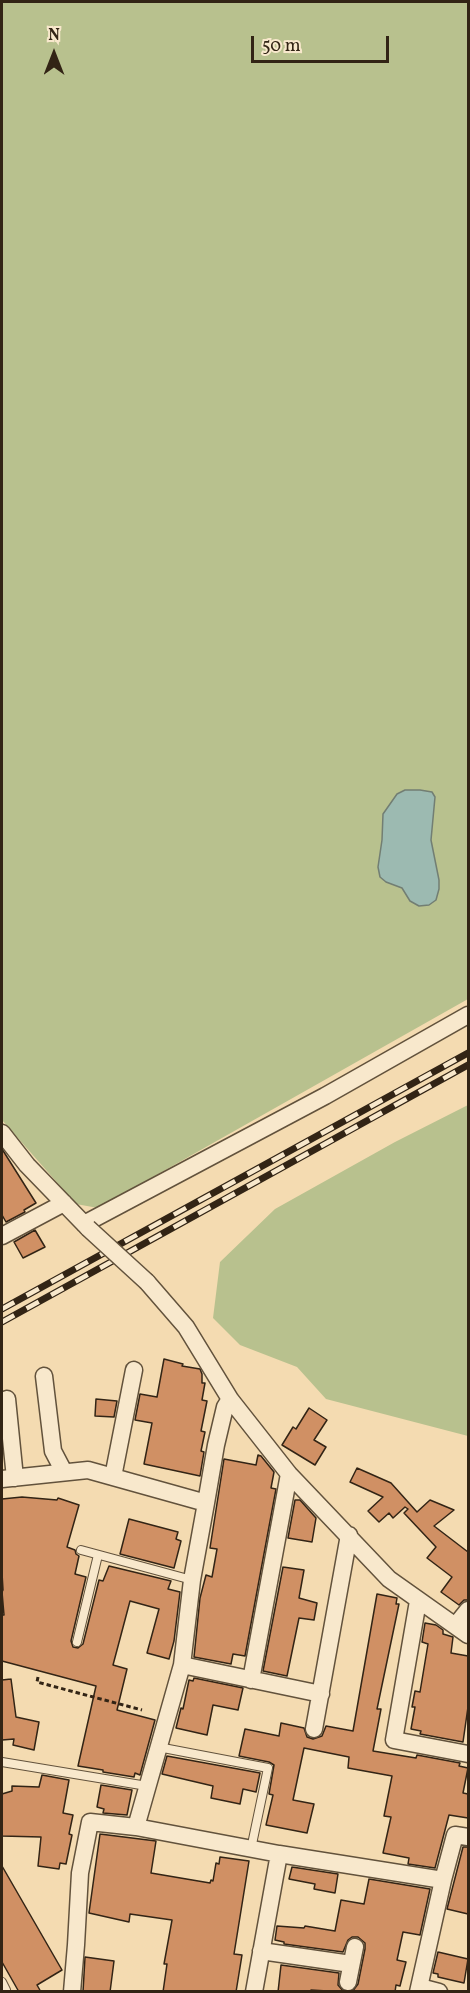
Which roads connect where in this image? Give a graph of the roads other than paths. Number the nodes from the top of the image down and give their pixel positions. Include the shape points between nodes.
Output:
1 (468, 1015) edge
2 (3, 1138) edge
3 (64, 1203) junction
4 (86, 1226) junction
5 (2, 1236) edge
6 (134, 1370) dead end
7 (44, 1376) dead end
8 (7, 1399) dead end
9 (230, 1399) junction
10 (64, 1472) junction
11 (289, 1474) junction
12 (113, 1477) junction
13 (8, 1478) edge
14 (206, 1503) junction
15 (349, 1535) junction
16 (81, 1550) dead end
17 (98, 1555) junction
18 (192, 1580) junction
19 (418, 1601) junction
20 (468, 1610) edge
21 (462, 1630) edge
22 (77, 1642) dead end
23 (182, 1665) junction
24 (251, 1680) junction
25 (321, 1694) junction
26 (314, 1729) dead end
27 (158, 1748) junction
28 (468, 1754) edge
29 (2, 1762) edge
30 (147, 1786) junction
31 (136, 1827) junction
32 (468, 1838) edge
33 (251, 1849) junction
34 (279, 1854) junction
35 (443, 1880) junction
36 (355, 1947) dead end
37 (261, 1951) junction
38 (351, 1964) junction
39 (348, 1982) dead end
40 (419, 1989) edge
41 (72, 1992) edge
42 (254, 1992) edge
43 (439, 1992) edge

1 - 4 street
2 - 3 street
3 - 4 street
3 - 5 street
4 - 9 street, bridge via 147,1282 186,1327
6 - 12 street
7 - 10 street via 53,1451
8 - 13 street
9 - 11 street
9 - 14 street via 216,1445
10 - 12 street via 88,1470
10 - 13 street
11 - 15 street
11 - 24 street
12 - 14 street
14 - 18 street
15 - 19 street via 389,1579
15 - 25 street
16 - 17 lane
17 - 18 lane
17 - 22 lane
18 - 23 street
19 - 21 street
19 - 28 street via 394,1740
20 - 21 street
23 - 24 street
23 - 27 street
24 - 25 street
25 - 26 street
27 - 30 street
27 - 33 lane via 268,1768
29 - 30 lane
30 - 31 street
31 - 33 street
31 - 41 street via 90,1822 80,1873
32 - 35 street via 455,1835
33 - 34 street
34 - 35 street
34 - 37 street
35 - 40 street
36 - 38 street
37 - 38 street
37 - 42 street
38 - 39 street
40 - 43 street

